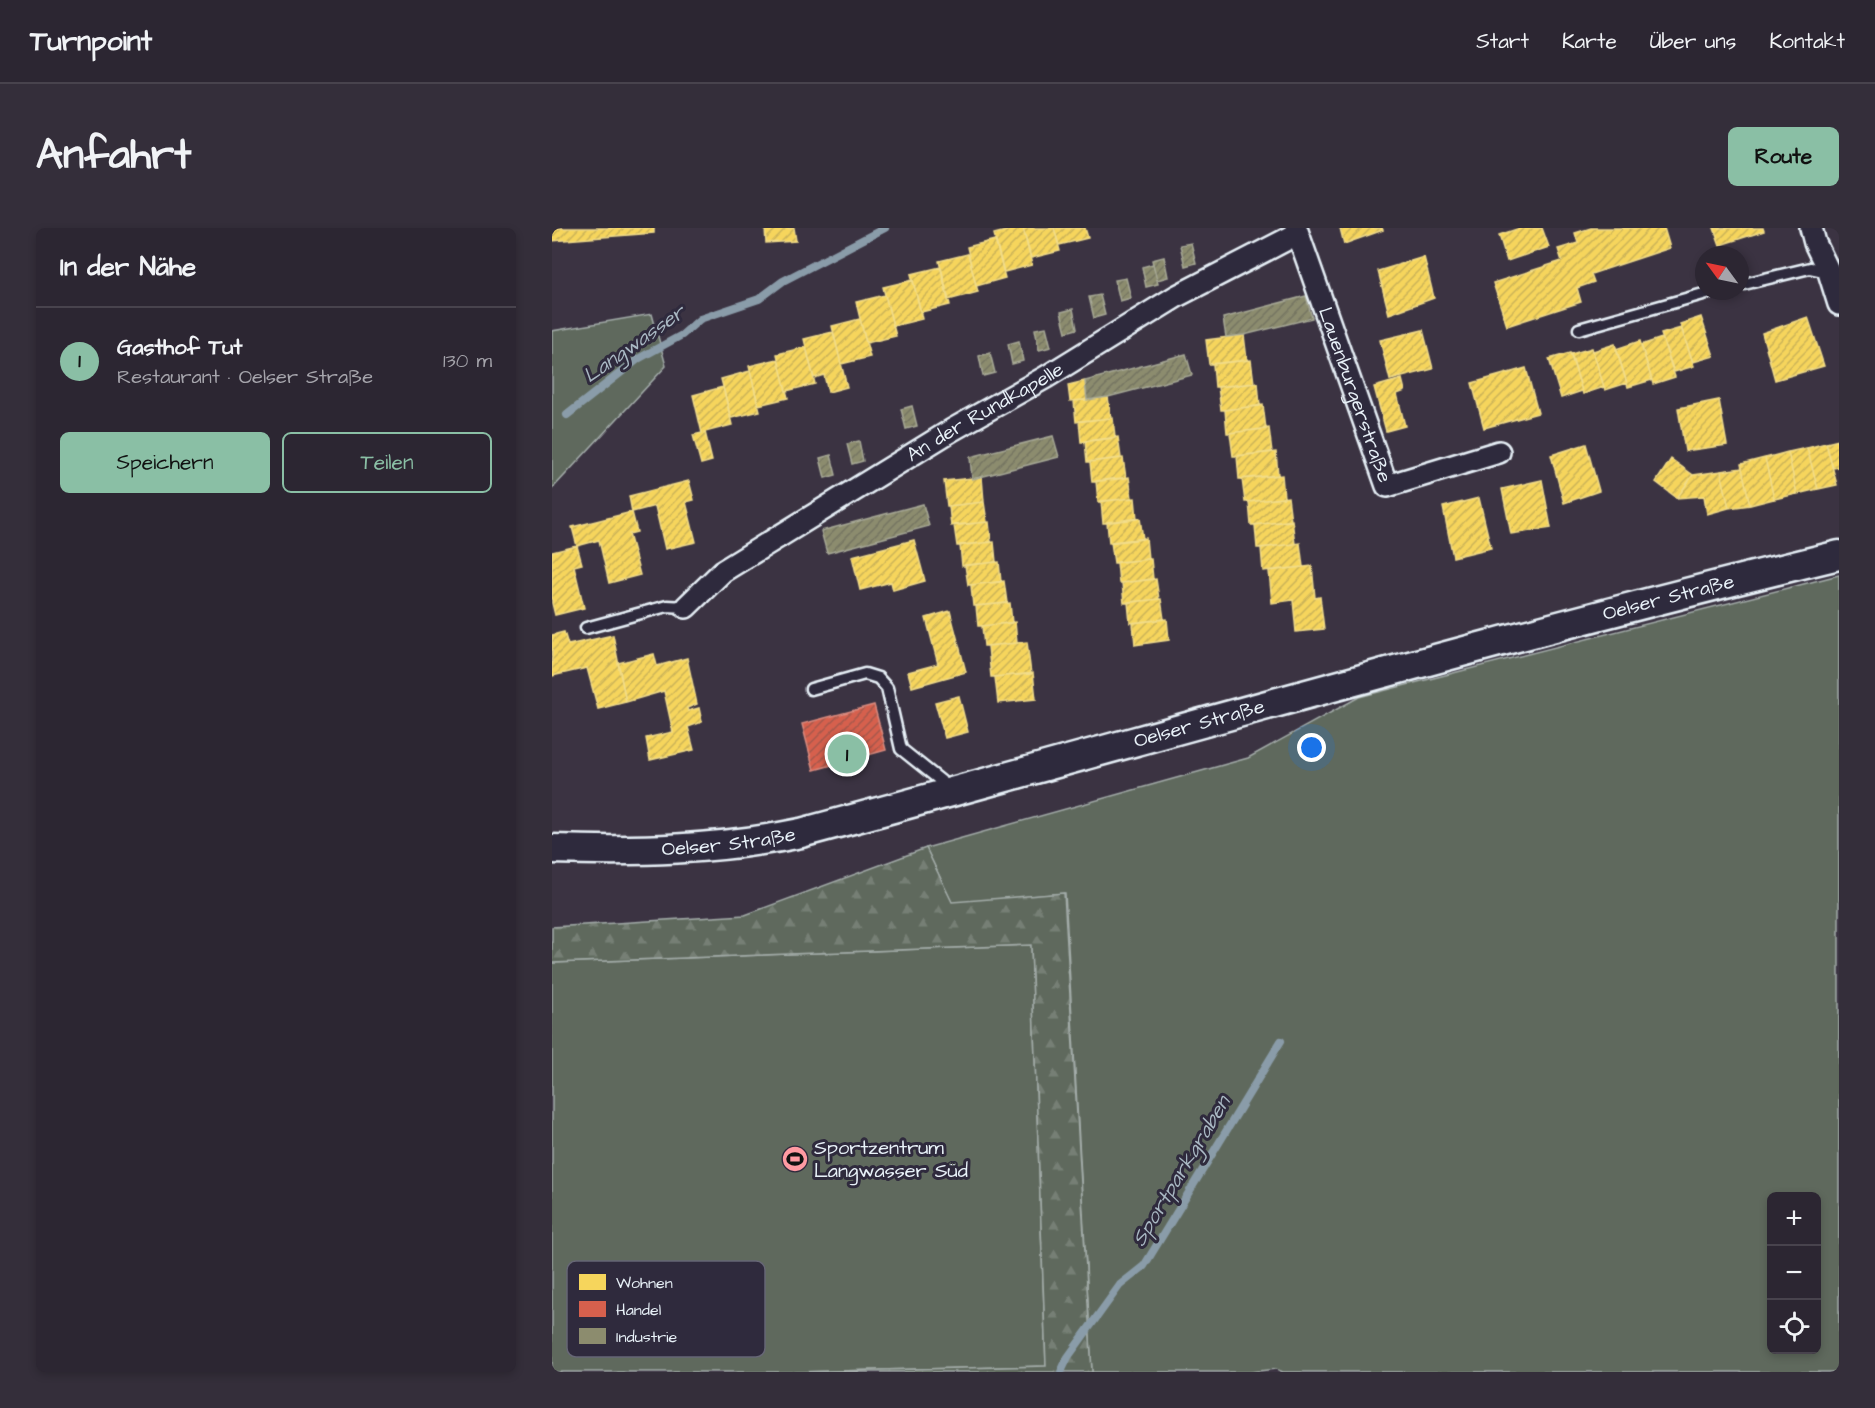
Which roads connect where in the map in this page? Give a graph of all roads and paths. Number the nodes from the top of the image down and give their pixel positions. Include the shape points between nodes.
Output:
1 (1810, 228) edge
2 (1297, 231) edge
3 (1834, 271) edge
4 (1749, 283) edge
5 (1695, 296) edge
6 (1839, 304) edge
7 (1580, 329) dead end
8 (1499, 452) dead end
9 (1839, 555) edge
10 (686, 607) joint
11 (586, 628) dead end
12 (811, 688) dead end
13 (945, 794) junction
14 (552, 849) edge

1 - 3 street
2 - 8 street, Lauenburgerstraße via 1387,486
2 - 10 street, An der Rundkapelle via 1177,296 952,430 723,571
3 - 4 lane via 1810,268
3 - 6 street
5 - 7 lane
9 - 13 main road, Oelser Straße via 1612,611
10 - 11 lane via 667,606
12 - 13 lane via 865,674 878,678 887,688 901,749 941,781
13 - 14 main road, Oelser Straße via 761,841 664,850

